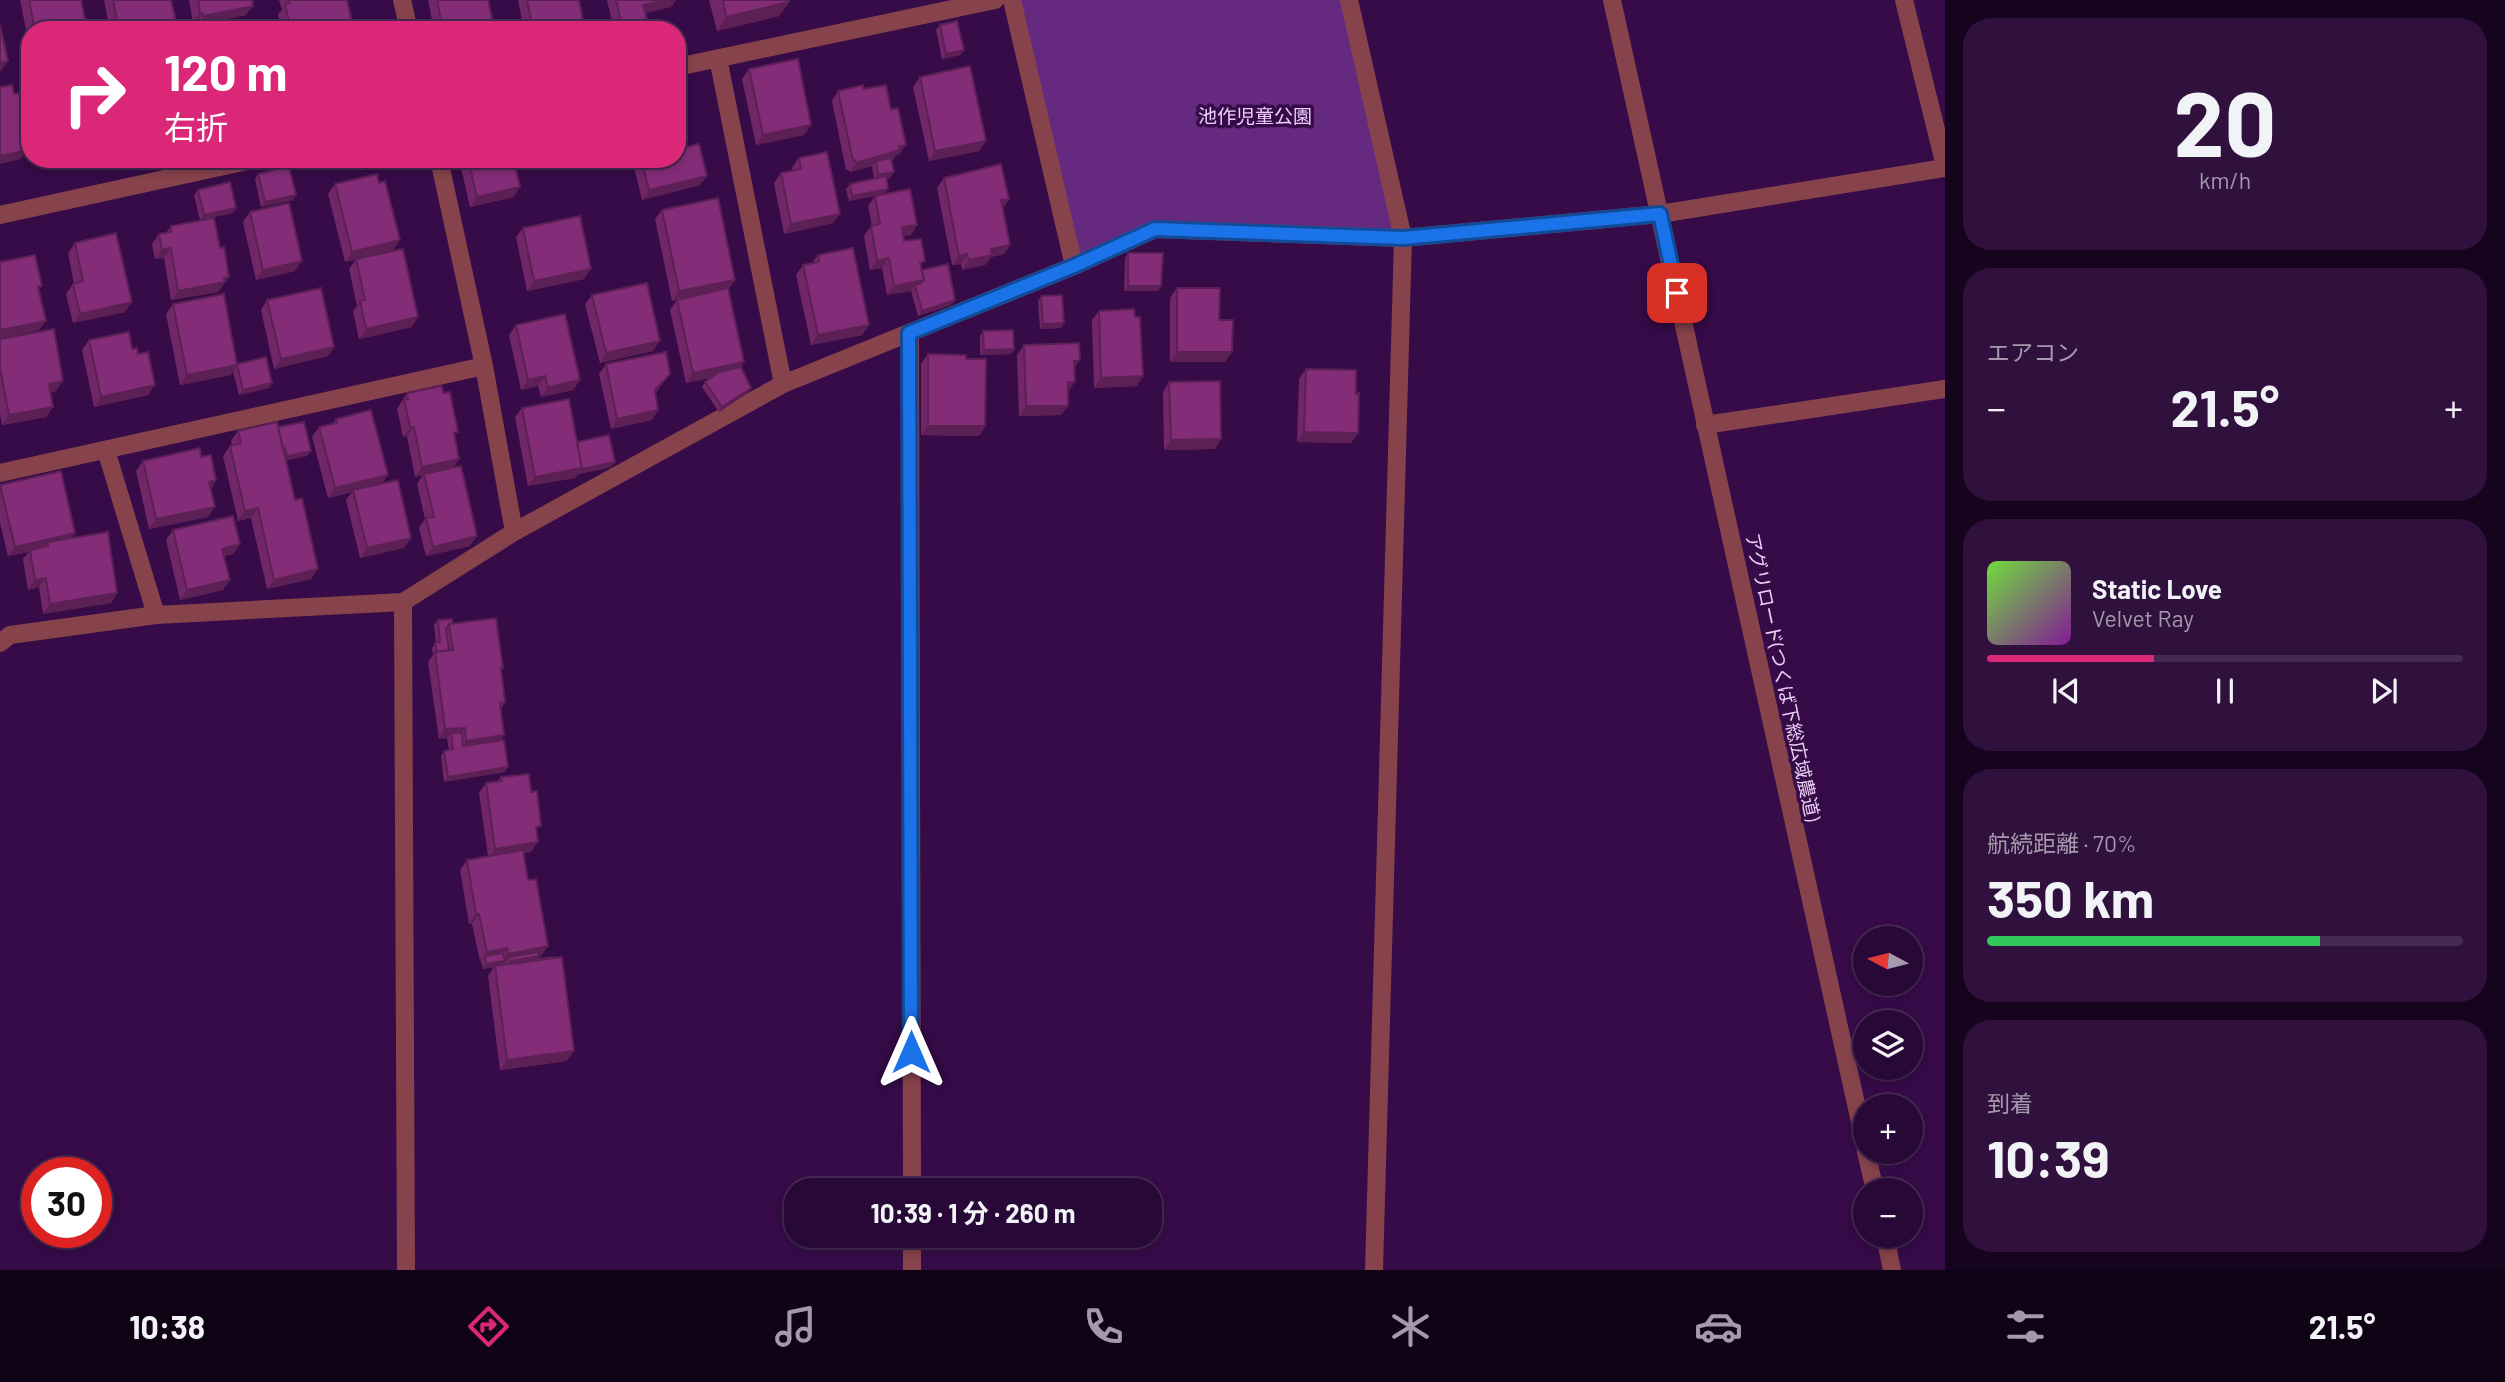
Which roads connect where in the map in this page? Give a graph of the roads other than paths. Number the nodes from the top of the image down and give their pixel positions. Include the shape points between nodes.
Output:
1 (401, 0) edge
2 (995, 0) edge
3 (1012, 0) edge
4 (1349, 0) edge
5 (1612, 0) edge
6 (1903, 0) edge
7 (407, 21) edge
8 (718, 58) junction
9 (686, 65) edge
10 (1945, 167) edge
11 (215, 168) edge
12 (441, 168) edge
13 (1660, 214) junction
14 (0, 215) edge
15 (1403, 238) junction
16 (1074, 266) junction
17 (909, 333) junction
18 (484, 366) junction
19 (783, 384) junction
20 (1945, 389) edge
21 (1705, 425) junction
22 (106, 450) junction
23 (0, 472) edge
24 (514, 531) junction
25 (403, 601) junction
26 (156, 615) junction
27 (0, 643) edge
28 (1854, 1094) edge
29 (912, 1178) edge
30 (912, 1248) edge
31 (1887, 1248) edge
32 (406, 1270) edge
33 (912, 1270) edge
34 (1374, 1270) edge
35 (1892, 1270) edge

1 - 7 street
2 - 8 street
3 - 16 street
4 - 15 street
5 - 13 street, アグリロード(つくば下総広域農道)
6 - 10 street
8 - 9 street
8 - 19 street
10 - 13 street
11 - 14 street
12 - 18 street
13 - 15 street
13 - 21 street, アグリロード(つくば下総広域農道)
15 - 16 street via 1155,229
15 - 34 street
16 - 17 street
17 - 19 street
17 - 29 street
18 - 22 street
18 - 24 street
19 - 24 street
20 - 21 street
21 - 28 street, アグリロード(つくば下総広域農道)
22 - 23 street
22 - 26 street
24 - 25 street
25 - 26 street
25 - 32 street
26 - 27 street via 10,635
30 - 33 street
31 - 35 street

